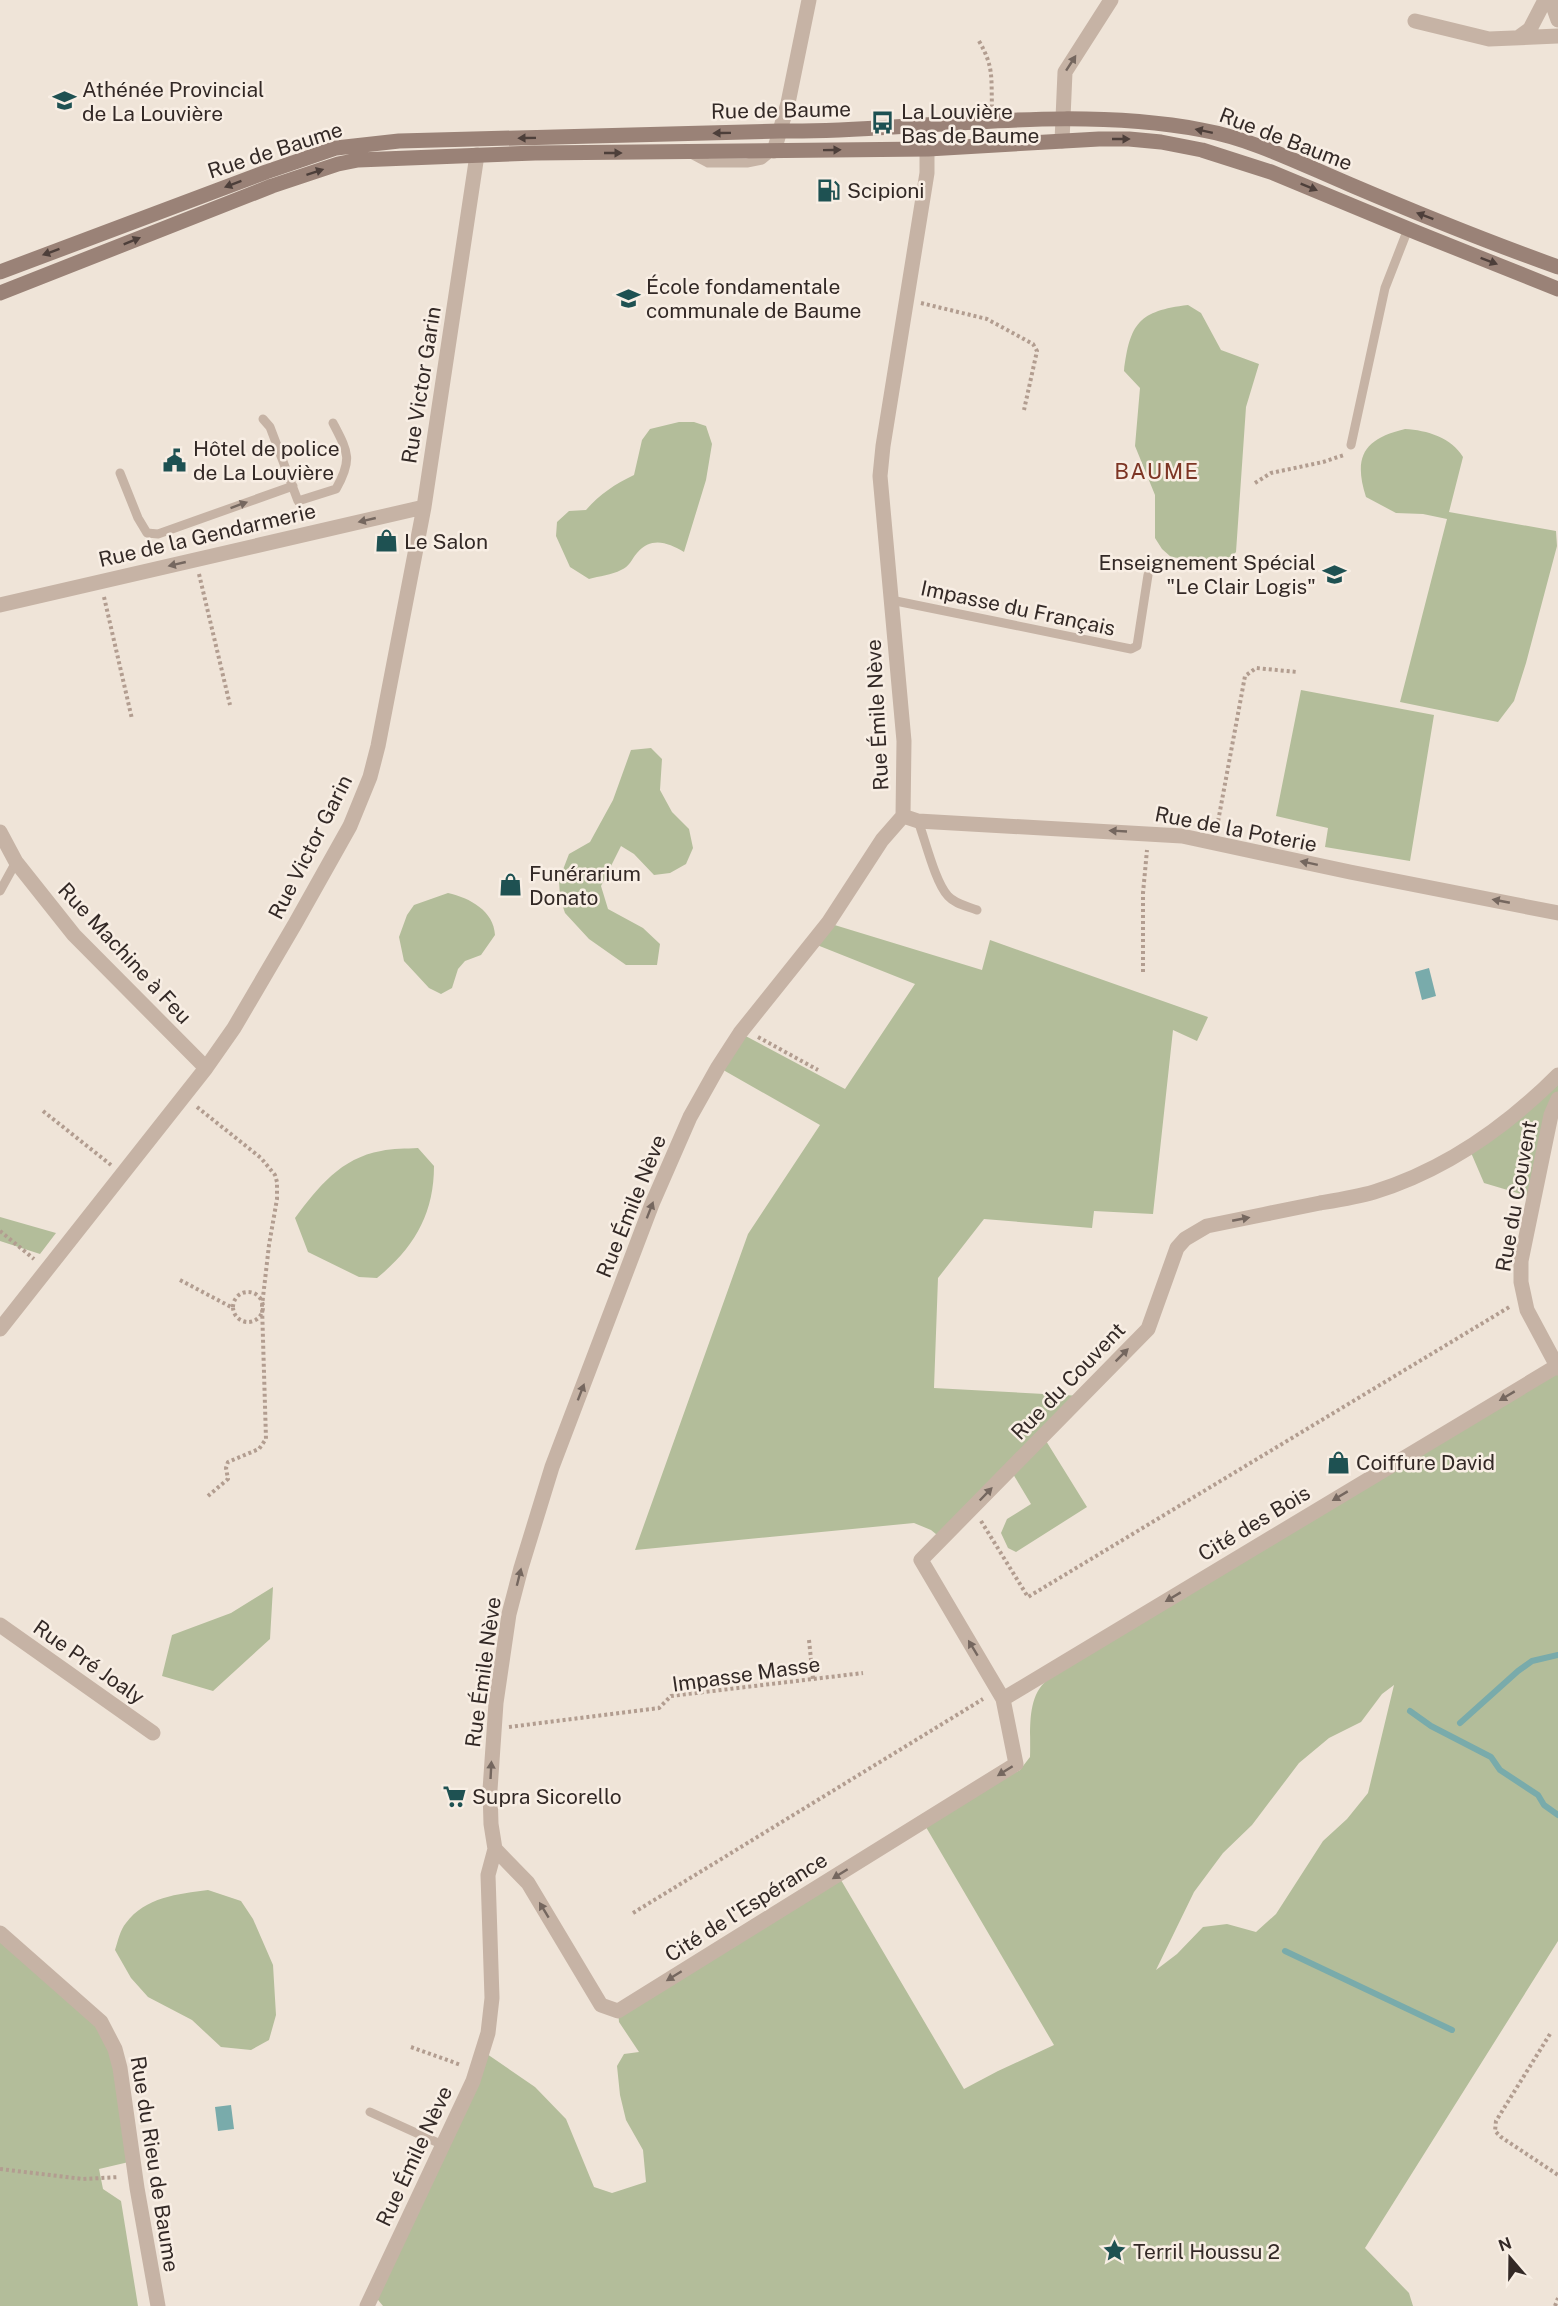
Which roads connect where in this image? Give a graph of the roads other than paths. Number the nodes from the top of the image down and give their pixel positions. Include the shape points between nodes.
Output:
1 (808, 0) edge
2 (1111, 0) edge
3 (1545, 0) edge
4 (1551, 0) edge
5 (1558, 20) edge
6 (1415, 21) dead end
7 (1558, 36) edge
8 (1519, 37) junction
9 (1064, 119) junction
10 (927, 125) junction
11 (780, 131) junction
12 (1062, 141) junction
13 (928, 149) junction
14 (774, 151) junction
15 (477, 155) junction
16 (1408, 229) junction
17 (1558, 267) edge
18 (0, 272) edge
19 (1558, 289) edge
20 (0, 293) edge
21 (263, 419) dead end
22 (333, 423) dead end
23 (1351, 445) road end
24 (120, 473) dead end
25 (292, 486) junction
26 (424, 507) junction
27 (1148, 575) dead end
28 (891, 600) junction
29 (0, 605) edge
30 (910, 818) junction
31 (0, 832) edge
32 (16, 862) junction
33 (0, 891) edge
34 (977, 910) dead end
35 (1558, 913) edge
36 (206, 1068) junction
37 (1558, 1075) edge
38 (1558, 1099) edge
39 (0, 1329) edge
40 (1557, 1367) edge
41 (0, 1625) edge
42 (1000, 1694) junction
43 (153, 1733) dead end
44 (495, 1849) junction
45 (0, 1933) edge
46 (370, 2112) dead end
47 (443, 2146) junction
48 (158, 2306) edge
49 (367, 2306) edge

1 - 11 street
9 -> 2 street via 1065,72
3 - 8 street via 1530,29
4 - 5 street
6 - 8 street via 1489,39
7 - 8 street
9 - 10 main road, Rue de Baume
9 - 12 street
17 -> 9 main road, Rue de Baume via 1237,139 1163,123
10 - 11 main road, Rue de Baume via 833,132
10 - 13 street, Rue Émile Nève
11 - 14 street
11 -> 18 main road, Rue de Baume via 399,141 336,148
12 - 13 main road, Rue de Baume
12 -> 16 main road, Rue de Baume via 1129,139 1202,150 1272,172
14 -> 13 main road, Rue de Baume
13 - 28 street, Rue Émile Nève via 880,476
15 -> 14 main road, Rue de Baume
20 -> 15 main road, Rue de Baume via 202,212 338,164
15 - 26 street, Rue Victor Garin
16 -> 19 main road, Rue de Baume
16 - 23 lane via 1385,288
21 - 25 lane via 270,427
22 - 25 lane via 346,449 346,470 336,489 298,501
24 -> 25 lane via 147,533 158,534
26 -> 29 street, Rue de la Gendarmerie
26 - 36 street, Rue Victor Garin via 378,746 360,804 248,1005
27 - 28 lane, Impasse du Français via 1137,646 1131,650
28 - 30 street, Rue Émile Nève
30 - 34 lane via 946,895
35 -> 30 street, Rue de la Poterie via 1182,836
44 -> 30 street, Rue Émile Nève via 490,1790 509,1614 552,1467 652,1204 690,1117 718,1067 828,922 882,840
31 - 32 street, Rue Machine à Feu
32 - 33 lane
32 - 36 street, Rue Machine à Feu via 74,935
36 - 39 street, Rue Victor Garin
42 -> 37 street, Rue du Couvent via 921,1560 1148,1329 1177,1248 1185,1239 1207,1226 1372,1193 1400,1183 1493,1132
38 - 40 street, Rue du Couvent via 1551,1115 1521,1262 1523,1299
40 -> 42 street, Cité des Bois
41 - 43 street, Rue Pré Joaly
42 -> 44 street, Cité de l'Espérance via 1016,1764 618,2011 601,2005 528,1883
44 - 47 street, Rue Émile Nève via 488,1875 492,2012 483,2053
45 - 48 street, Rue du Rieu de Baume via 101,2022 109,2036 120,2068
46 - 47 lane
47 - 49 street, Rue Émile Nève

